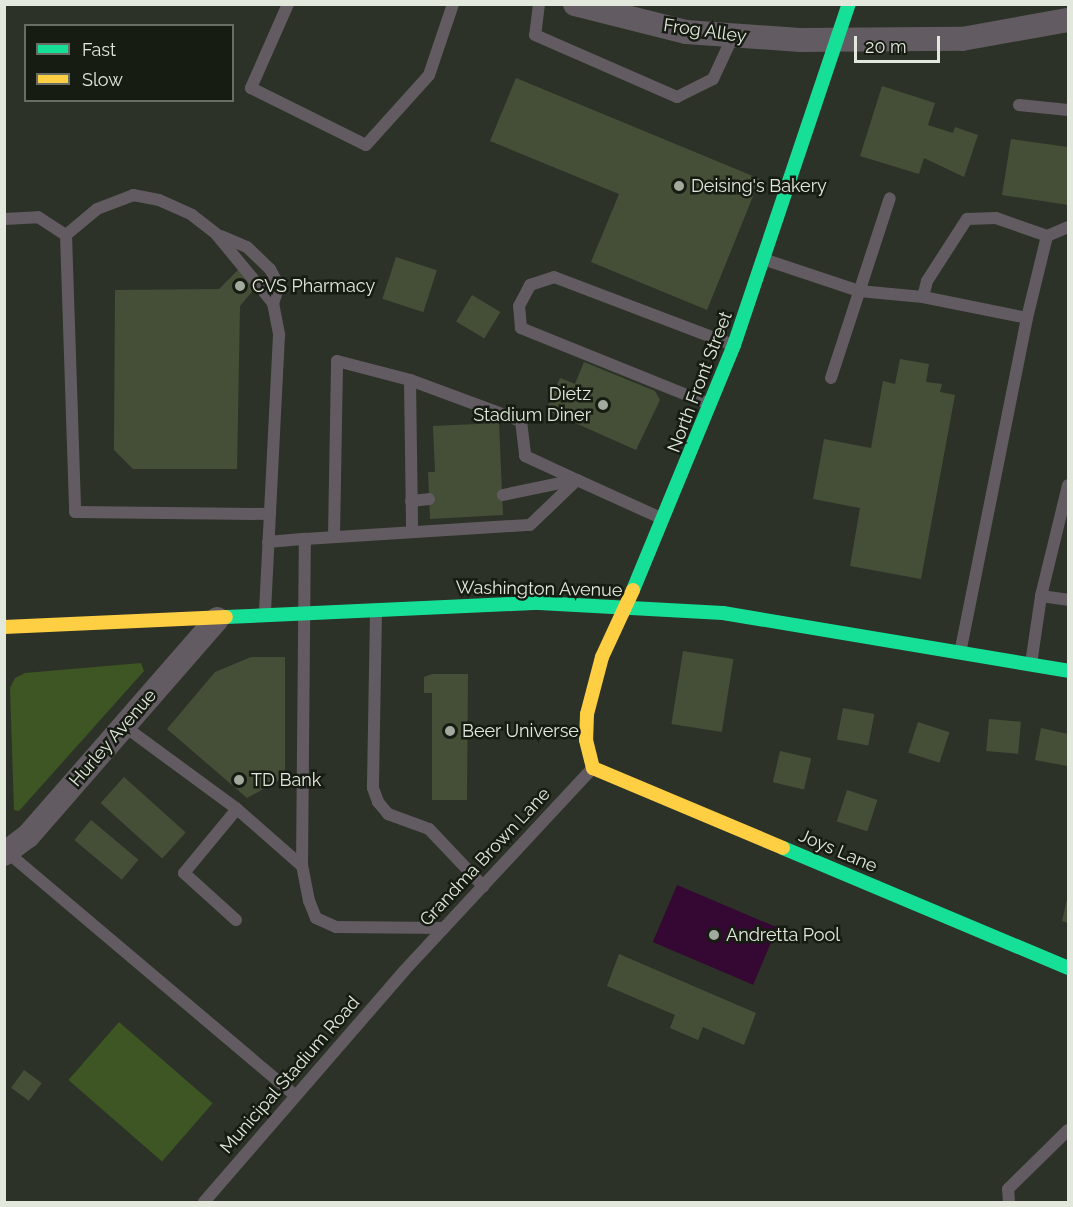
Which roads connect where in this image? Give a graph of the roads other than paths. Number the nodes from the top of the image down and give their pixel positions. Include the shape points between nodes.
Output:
1 (288, 4) edge
2 (453, 4) edge
3 (539, 4) edge
4 (575, 4) edge
5 (849, 4) edge
6 (1068, 20) edge
7 (734, 36) junction
8 (838, 40) junction
9 (1019, 105) dead end
10 (1068, 110) edge
11 (890, 198) dead end
12 (4, 219) edge
13 (1068, 227) edge
14 (216, 234) junction
15 (66, 235) junction
16 (1047, 236) junction
17 (766, 260) junction
18 (859, 291) junction
19 (923, 297) junction
20 (273, 303) junction
21 (1027, 318) junction
22 (734, 345) junction
23 (831, 378) dead end
24 (410, 380) junction
25 (711, 405) junction
26 (577, 480) junction
27 (1068, 485) edge
28 (502, 495) dead end
29 (429, 499) dead end
30 (411, 501) junction
31 (270, 514) junction
32 (665, 520) junction
33 (412, 532) junction
34 (334, 537) junction
35 (305, 539) junction
36 (268, 542) junction
37 (1041, 596) junction
38 (1068, 600) edge
39 (625, 608) junction
40 (376, 611) junction
41 (307, 614) junction
42 (265, 616) junction
43 (217, 619) junction
44 (4, 627) edge
45 (960, 654) junction
46 (1030, 665) junction
47 (1068, 672) edge
48 (124, 726) junction
49 (593, 768) junction
50 (237, 809) junction
51 (6, 853) edge
52 (302, 866) junction
53 (483, 886) junction
54 (236, 920) dead end
55 (444, 928) junction
56 (1068, 968) edge
57 (404, 971) joint
58 (296, 1095) junction
59 (1068, 1130) edge
60 (204, 1203) edge
61 (1009, 1203) edge

1 - 2 lane via 251,88 366,145 429,75
3 - 7 lane via 535,35 677,97 713,79
4 - 7 street, Frog Alley via 686,32
5 - 8 street, North Front Street
6 - 8 street, Frog Alley via 962,39
7 - 8 street, Frog Alley
8 - 17 street, North Front Street
9 - 10 lane
11 - 18 lane
12 - 15 lane via 38,217
13 - 16 lane
14 - 15 lane via 192,214 159,200 133,195 97,209
14 - 20 lane
14 - 20 lane via 247,247 270,269 279,286
15 - 31 lane via 75,512
16 - 19 lane via 996,218 967,219 927,281
16 - 21 lane
17 - 18 lane
17 - 22 street, North Front Street
18 - 19 lane
18 - 23 lane
19 - 21 lane
20 - 31 lane via 279,335
21 - 45 lane
22 - 25 street, North Front Street
22 - 25 lane via 554,277 530,285 519,306 521,328
24 - 26 lane via 521,421 525,456
24 - 30 lane
24 - 34 lane via 337,361
25 - 32 street, North Front Street
26 - 28 lane
26 - 32 lane
26 - 33 lane via 530,525
27 - 37 lane
29 - 30 lane
30 - 33 lane
31 - 36 lane
32 - 39 street, North Front Street
33 - 34 lane
34 - 35 lane
35 - 36 lane
35 - 41 lane
36 - 42 lane
37 - 38 lane
37 - 46 lane
39 - 40 street, Washington Avenue via 539,603
39 - 45 street, Washington Avenue via 723,614
39 - 49 street, North Front Street via 602,657 586,714 586,740
40 - 41 street, Washington Avenue
40 - 53 lane via 373,788 378,802 388,814 429,829
41 - 42 street, Washington Avenue
41 - 52 lane
42 - 43 street, Washington Avenue
43 - 44 street, Washington Avenue
43 - 48 street, Hurley Avenue
45 - 46 street, Washington Avenue
46 - 47 street, Washington Avenue
48 - 50 lane
48 - 51 street, Hurley Avenue via 28,836
49 - 53 lane, Grandma Brown Lane
49 - 56 street, Joys Lane
50 - 52 lane
50 - 54 lane via 184,873
51 - 58 lane
52 - 55 lane via 312,910 326,924
53 - 55 lane, Grandma Brown Lane
55 - 57 lane, Grandma Brown Lane
57 - 58 lane, Municipal Stadium Road
58 - 60 lane, Municipal Stadium Road
59 - 61 lane via 1008,1189

